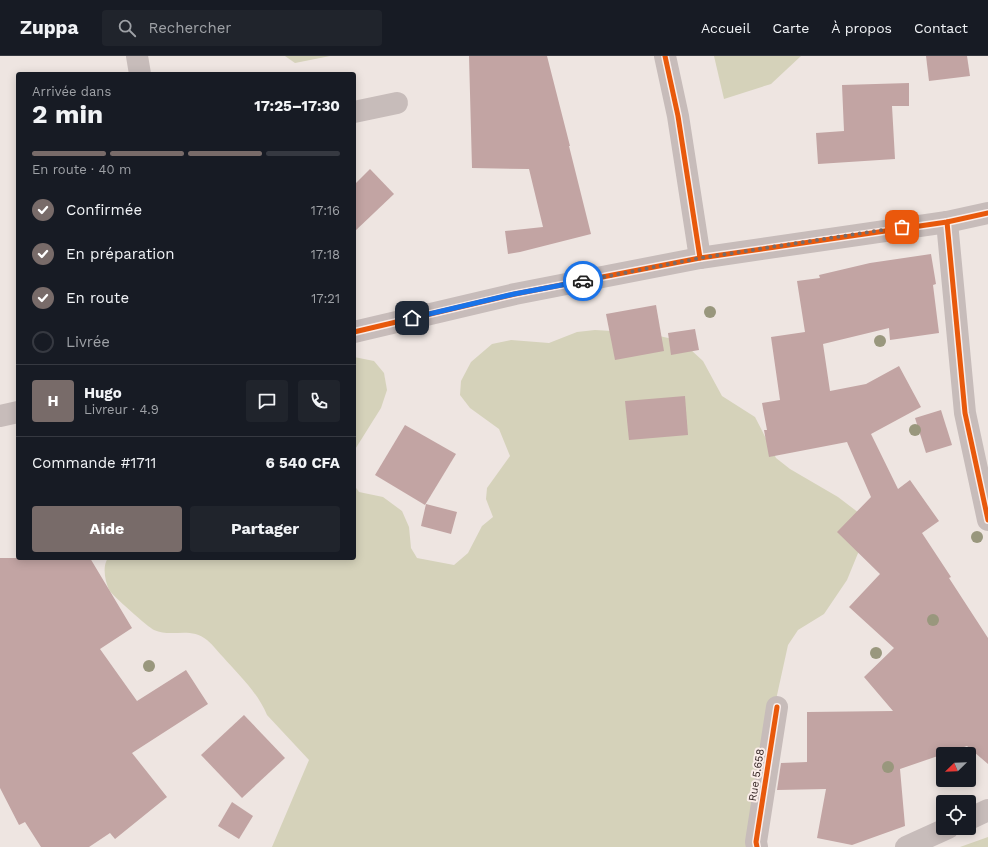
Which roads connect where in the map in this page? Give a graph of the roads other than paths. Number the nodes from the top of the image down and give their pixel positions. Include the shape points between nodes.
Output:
1 (137, 56) edge
2 (665, 56) edge
3 (140, 72) edge
4 (397, 103) dead end
5 (356, 112) edge
6 (988, 213) edge
7 (948, 222) junction
8 (700, 258) junction
9 (356, 332) edge
10 (16, 412) edge
11 (0, 416) edge
12 (988, 520) edge
13 (777, 707) dead end
14 (988, 810) edge
15 (976, 816) edge
16 (936, 833) edge
17 (757, 847) edge
18 (906, 847) edge

1 - 3 street
2 - 8 street via 678,116
4 - 5 street
6 - 7 street
7 - 8 street
7 - 12 street via 965,413
8 - 9 street via 514,294
10 - 11 street
13 - 17 street, Rue 5.658
14 - 15 street
16 - 18 street

